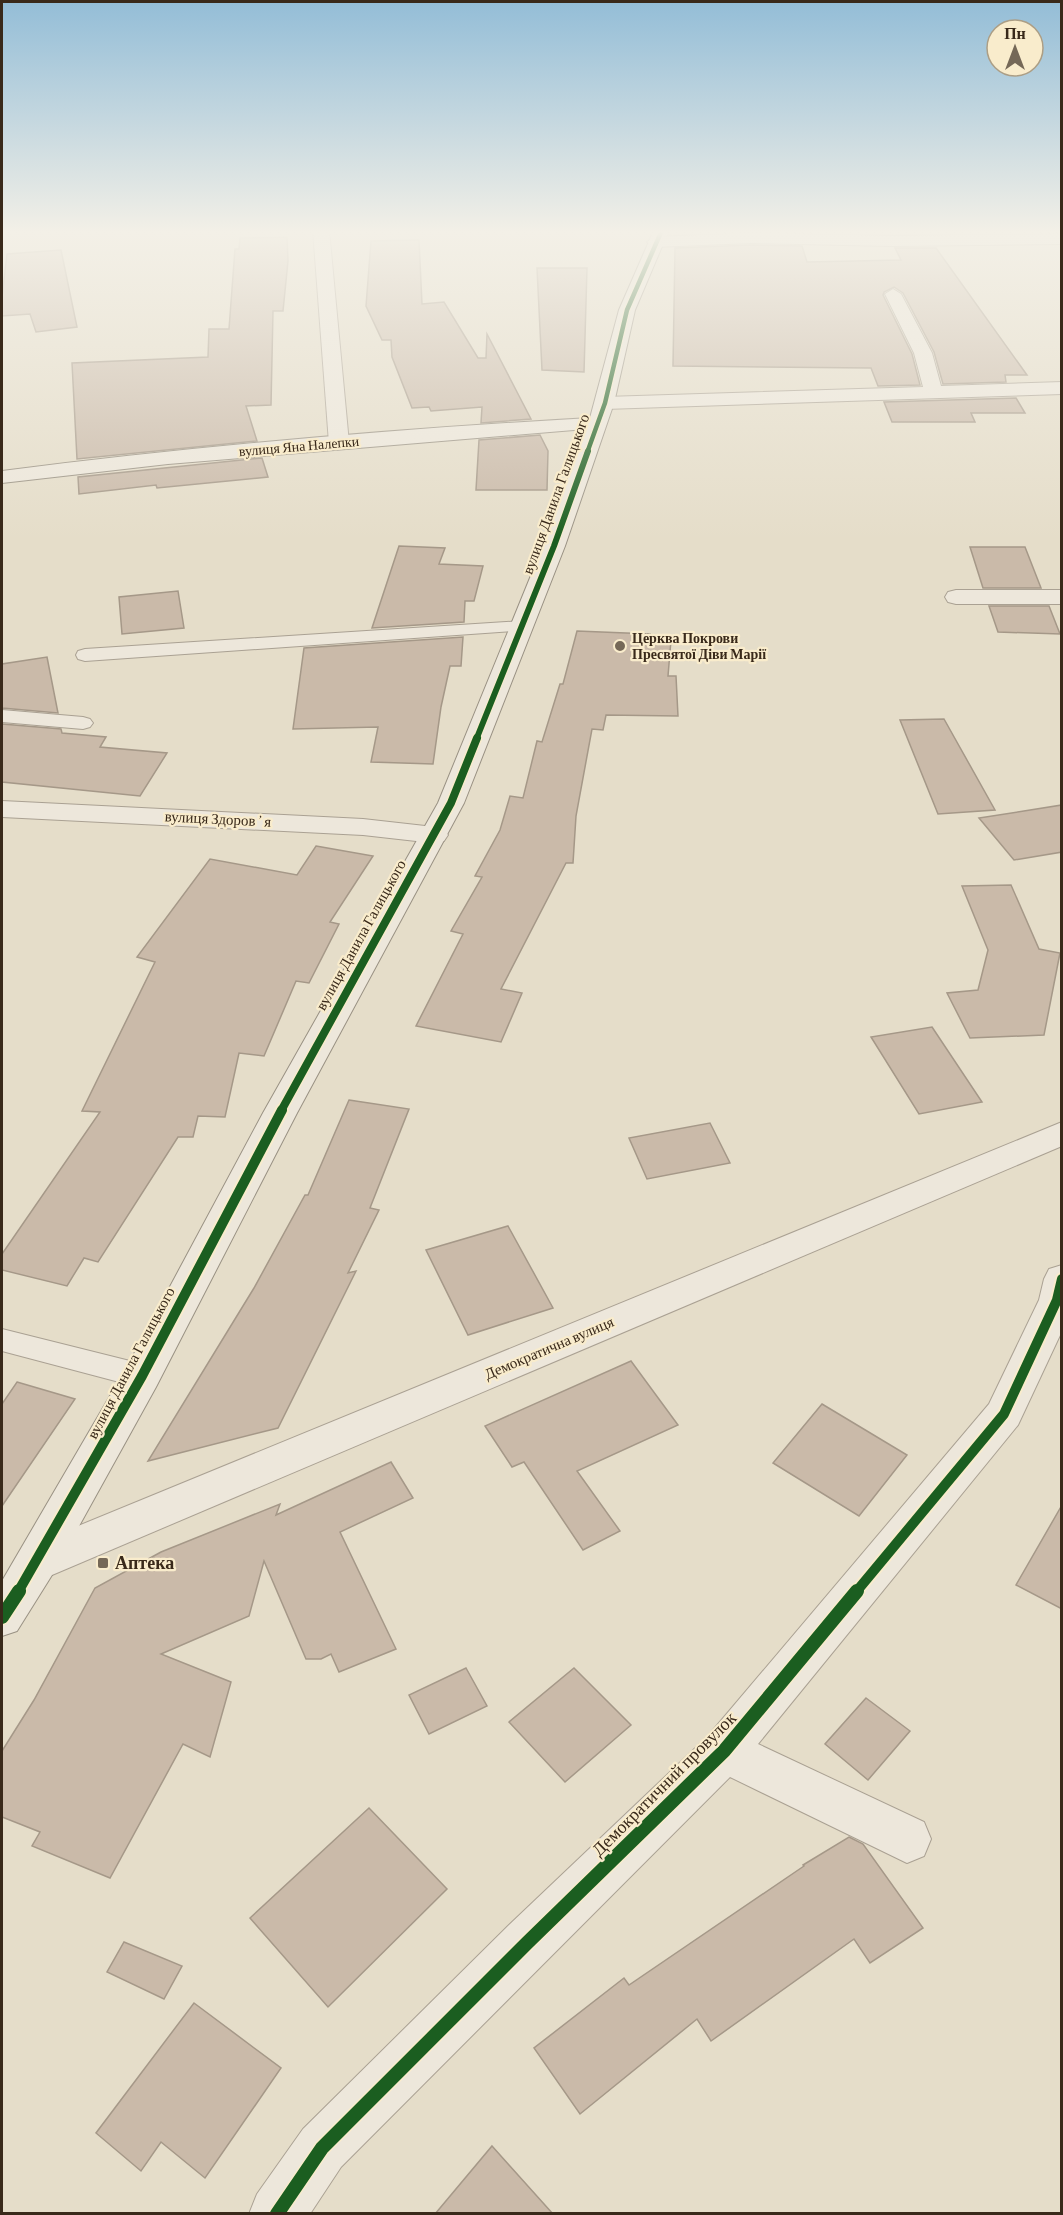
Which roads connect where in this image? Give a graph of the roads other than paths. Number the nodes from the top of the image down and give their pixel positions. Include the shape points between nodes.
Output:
1 (330, 333) edge
2 (621, 333) edge
3 (913, 333) edge
4 (1062, 388) edge
5 (933, 391) junction
6 (602, 413) junction
7 (339, 443) junction
8 (2, 477) edge
9 (956, 597) dead end
10 (1062, 597) edge
11 (522, 626) junction
12 (85, 655) dead end
13 (2, 717) edge
14 (83, 723) dead end
15 (2, 809) edge
16 (434, 835) junction
17 (1062, 1133) edge
18 (1062, 1279) edge
19 (2, 1340) edge
20 (142, 1377) junction
21 (37, 1562) junction
22 (2, 1617) edge
23 (724, 1751) junction
24 (907, 1839) dead end
25 (277, 2214) edge

1 - 7 street
2 - 6 street, вулиця Данила Галицького
3 - 5 street via 923,353
4 - 5 street, вулиця Яна Налепки
5 - 6 street, вулиця Яна Налепки
6 - 7 street, вулиця Яна Налепки
6 - 11 street, вулиця Данила Галицького
7 - 8 street, вулиця Яна Налепки
9 - 10 street
11 - 12 lane
11 - 16 street, вулиця Данила Галицького via 452,803
13 - 14 lane
15 - 16 street, вулиця Здоровʼя via 363,827
16 - 20 street, вулиця Данила Галицького via 280,1113
17 - 21 street, Демократична вулиця
18 - 23 street, Демократичний провулок via 1057,1300 1004,1414
19 - 20 lane
20 - 21 street, вулиця Данила Галицького
21 - 22 street, вулиця Данила Галицького
23 - 24 street
23 - 25 street, Демократичний провулок via 322,2148

